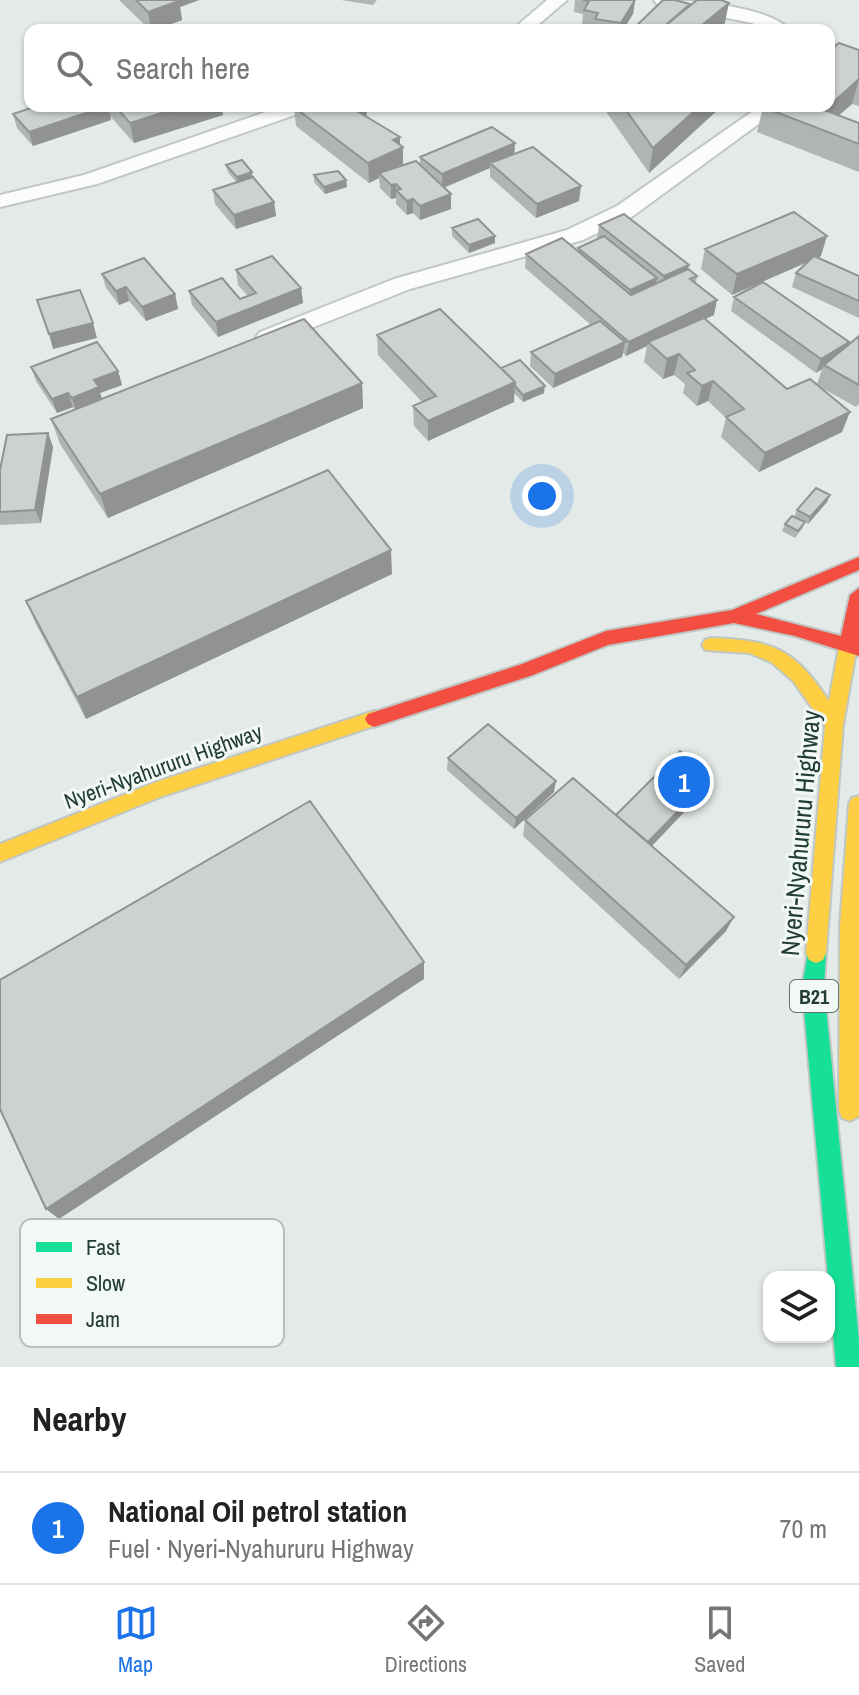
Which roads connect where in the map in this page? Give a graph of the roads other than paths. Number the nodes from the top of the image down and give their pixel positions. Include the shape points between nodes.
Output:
1 (558, 0) edge
2 (663, 0) edge
3 (528, 24) edge
4 (768, 24) edge
5 (285, 112) edge
6 (765, 112) edge
7 (0, 201) edge
8 (248, 345) edge
9 (859, 563) edge
10 (859, 595) edge
11 (734, 616) junction
12 (697, 645) dead end
13 (658, 648) dead end
14 (854, 648) edge
15 (527, 670) junction
16 (834, 725) junction
17 (859, 804) edge
18 (0, 853) edge
19 (850, 1132) dead end
20 (849, 1178) dead end
21 (848, 1346) junction
22 (849, 1367) edge

1 - 3 street
2 - 4 street
5 - 7 street via 77,184
6 - 8 street via 649,195 575,235 402,284
9 - 11 main road
10 - 14 main road
11 - 14 main road, Nyeri-Nyahururu Highway
11 - 15 main road, Nyeri-Nyahururu Highway via 606,638
12 - 16 main road via 749,646 767,652 804,679
13 - 15 main road, Nyeri-Nyahururu Highway
14 - 16 main road, Nyeri-Nyahururu Highway / B21
15 - 18 main road, Nyeri-Nyahururu Highway via 156,790
16 - 21 main road, Nyeri-Nyahururu Highway / B21 via 813,987
17 - 19 main road, B21 via 850,926
20 - 21 main road, B21
21 - 22 main road, B21

